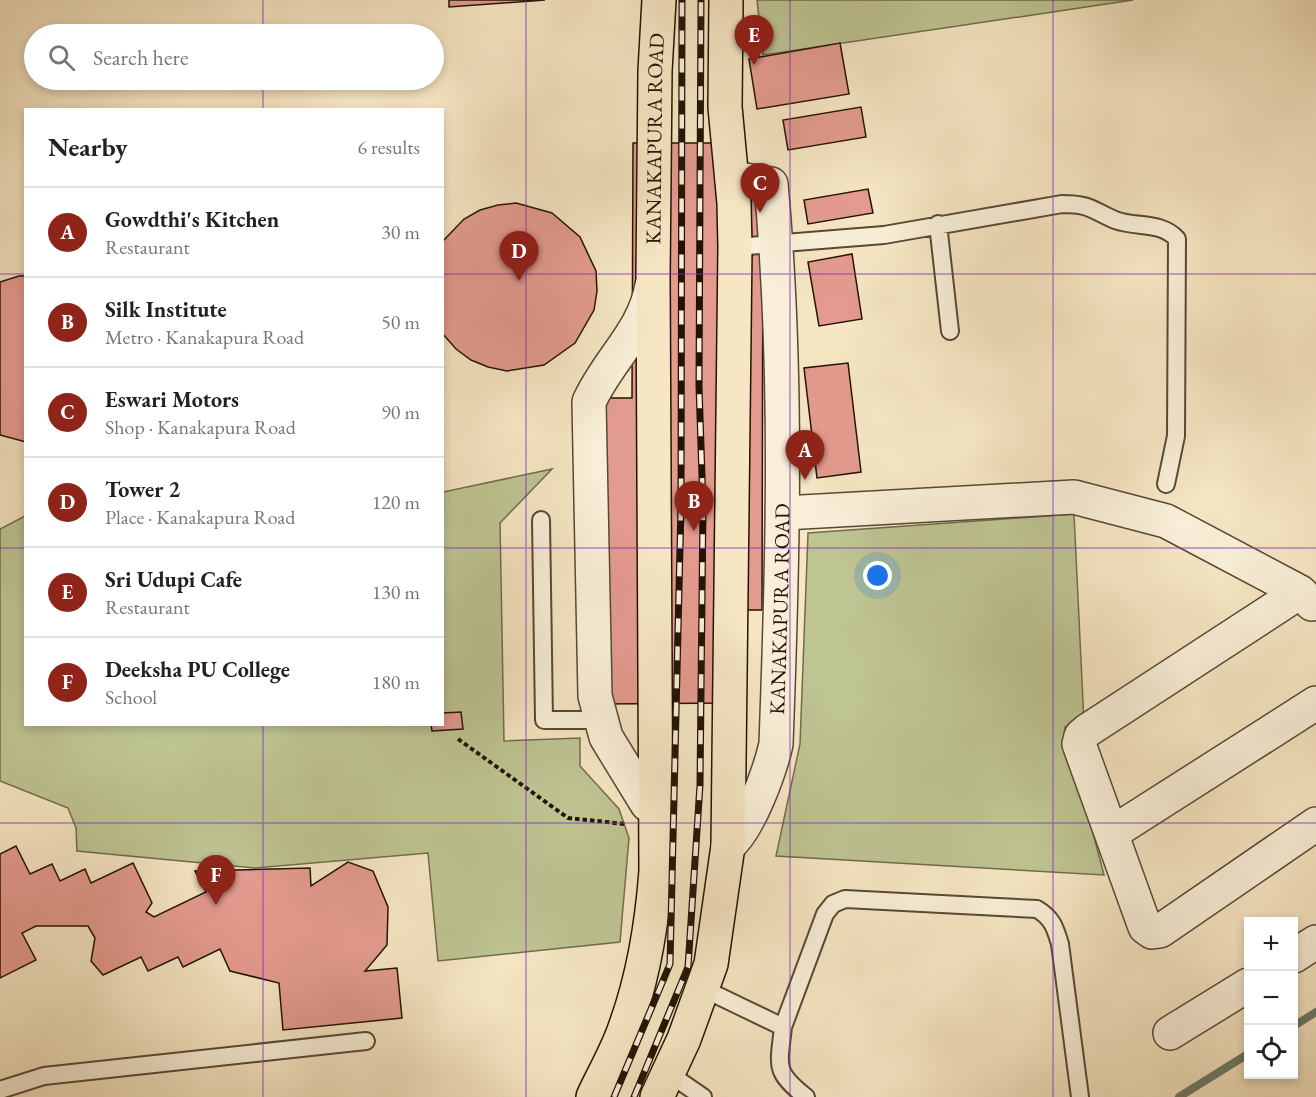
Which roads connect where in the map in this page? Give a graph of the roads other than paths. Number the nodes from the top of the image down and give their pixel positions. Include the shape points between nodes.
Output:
1 (659, 0) edge
2 (726, 0) edge
3 (732, 178) junction
4 (938, 224) junction
5 (777, 244) junction
6 (735, 247) junction
7 (653, 277) junction
8 (950, 332) dead end
9 (1166, 484) dead end
10 (784, 513) junction
11 (541, 520) dead end
12 (1308, 599) edge
13 (1316, 703) edge
14 (599, 720) junction
15 (654, 809) junction
16 (1316, 824) edge
17 (1112, 833) junction
18 (728, 846) junction
19 (1316, 942) edge
20 (1298, 953) edge
21 (1244, 987) edge
22 (702, 988) junction
23 (783, 1027) junction
24 (1170, 1033) dead end
25 (366, 1041) dead end
26 (663, 1085) edge
27 (0, 1090) edge
28 (594, 1097) edge
29 (703, 1097) edge
30 (806, 1097) edge
31 (1080, 1097) edge

1 - 7 highway, KANAKAPURA ROAD
2 - 3 highway, KANAKAPURA ROAD via 725,107
3 - 5 street, KANAKAPURA ROAD via 771,184
3 - 6 highway, KANAKAPURA ROAD
4 - 5 lane via 884,235
4 - 8 lane
4 - 9 lane via 1084,204 1116,220 1164,229 1177,239 1176,436
5 - 6 lane
5 - 10 street, KANAKAPURA ROAD
6 - 18 highway, KANAKAPURA ROAD
7 - 14 street, KANAKAPURA ROAD via 650,300 635,331 600,377 589,402 595,696
7 - 15 highway, KANAKAPURA ROAD
10 - 12 street via 1074,497 1166,521
10 - 18 street, KANAKAPURA ROAD via 776,744 770,771 738,838
11 - 14 lane via 544,720
12 - 17 street via 1081,736 1079,744
13 - 17 street
14 - 15 street, KANAKAPURA ROAD via 647,804
15 - 28 highway, KANAKAPURA ROAD via 656,871 652,919 639,986
16 - 17 street via 1160,931 1152,932 1145,927
18 - 22 highway, KANAKAPURA ROAD via 711,964
19 - 20 street
21 - 24 street
22 - 23 lane
22 - 26 highway, KANAKAPURA ROAD
23 - 30 lane via 780,1071 786,1082
23 - 31 lane via 825,914 833,904 845,899 1037,909 1055,925 1060,944
25 - 27 lane via 44,1076
26 - 29 lane

